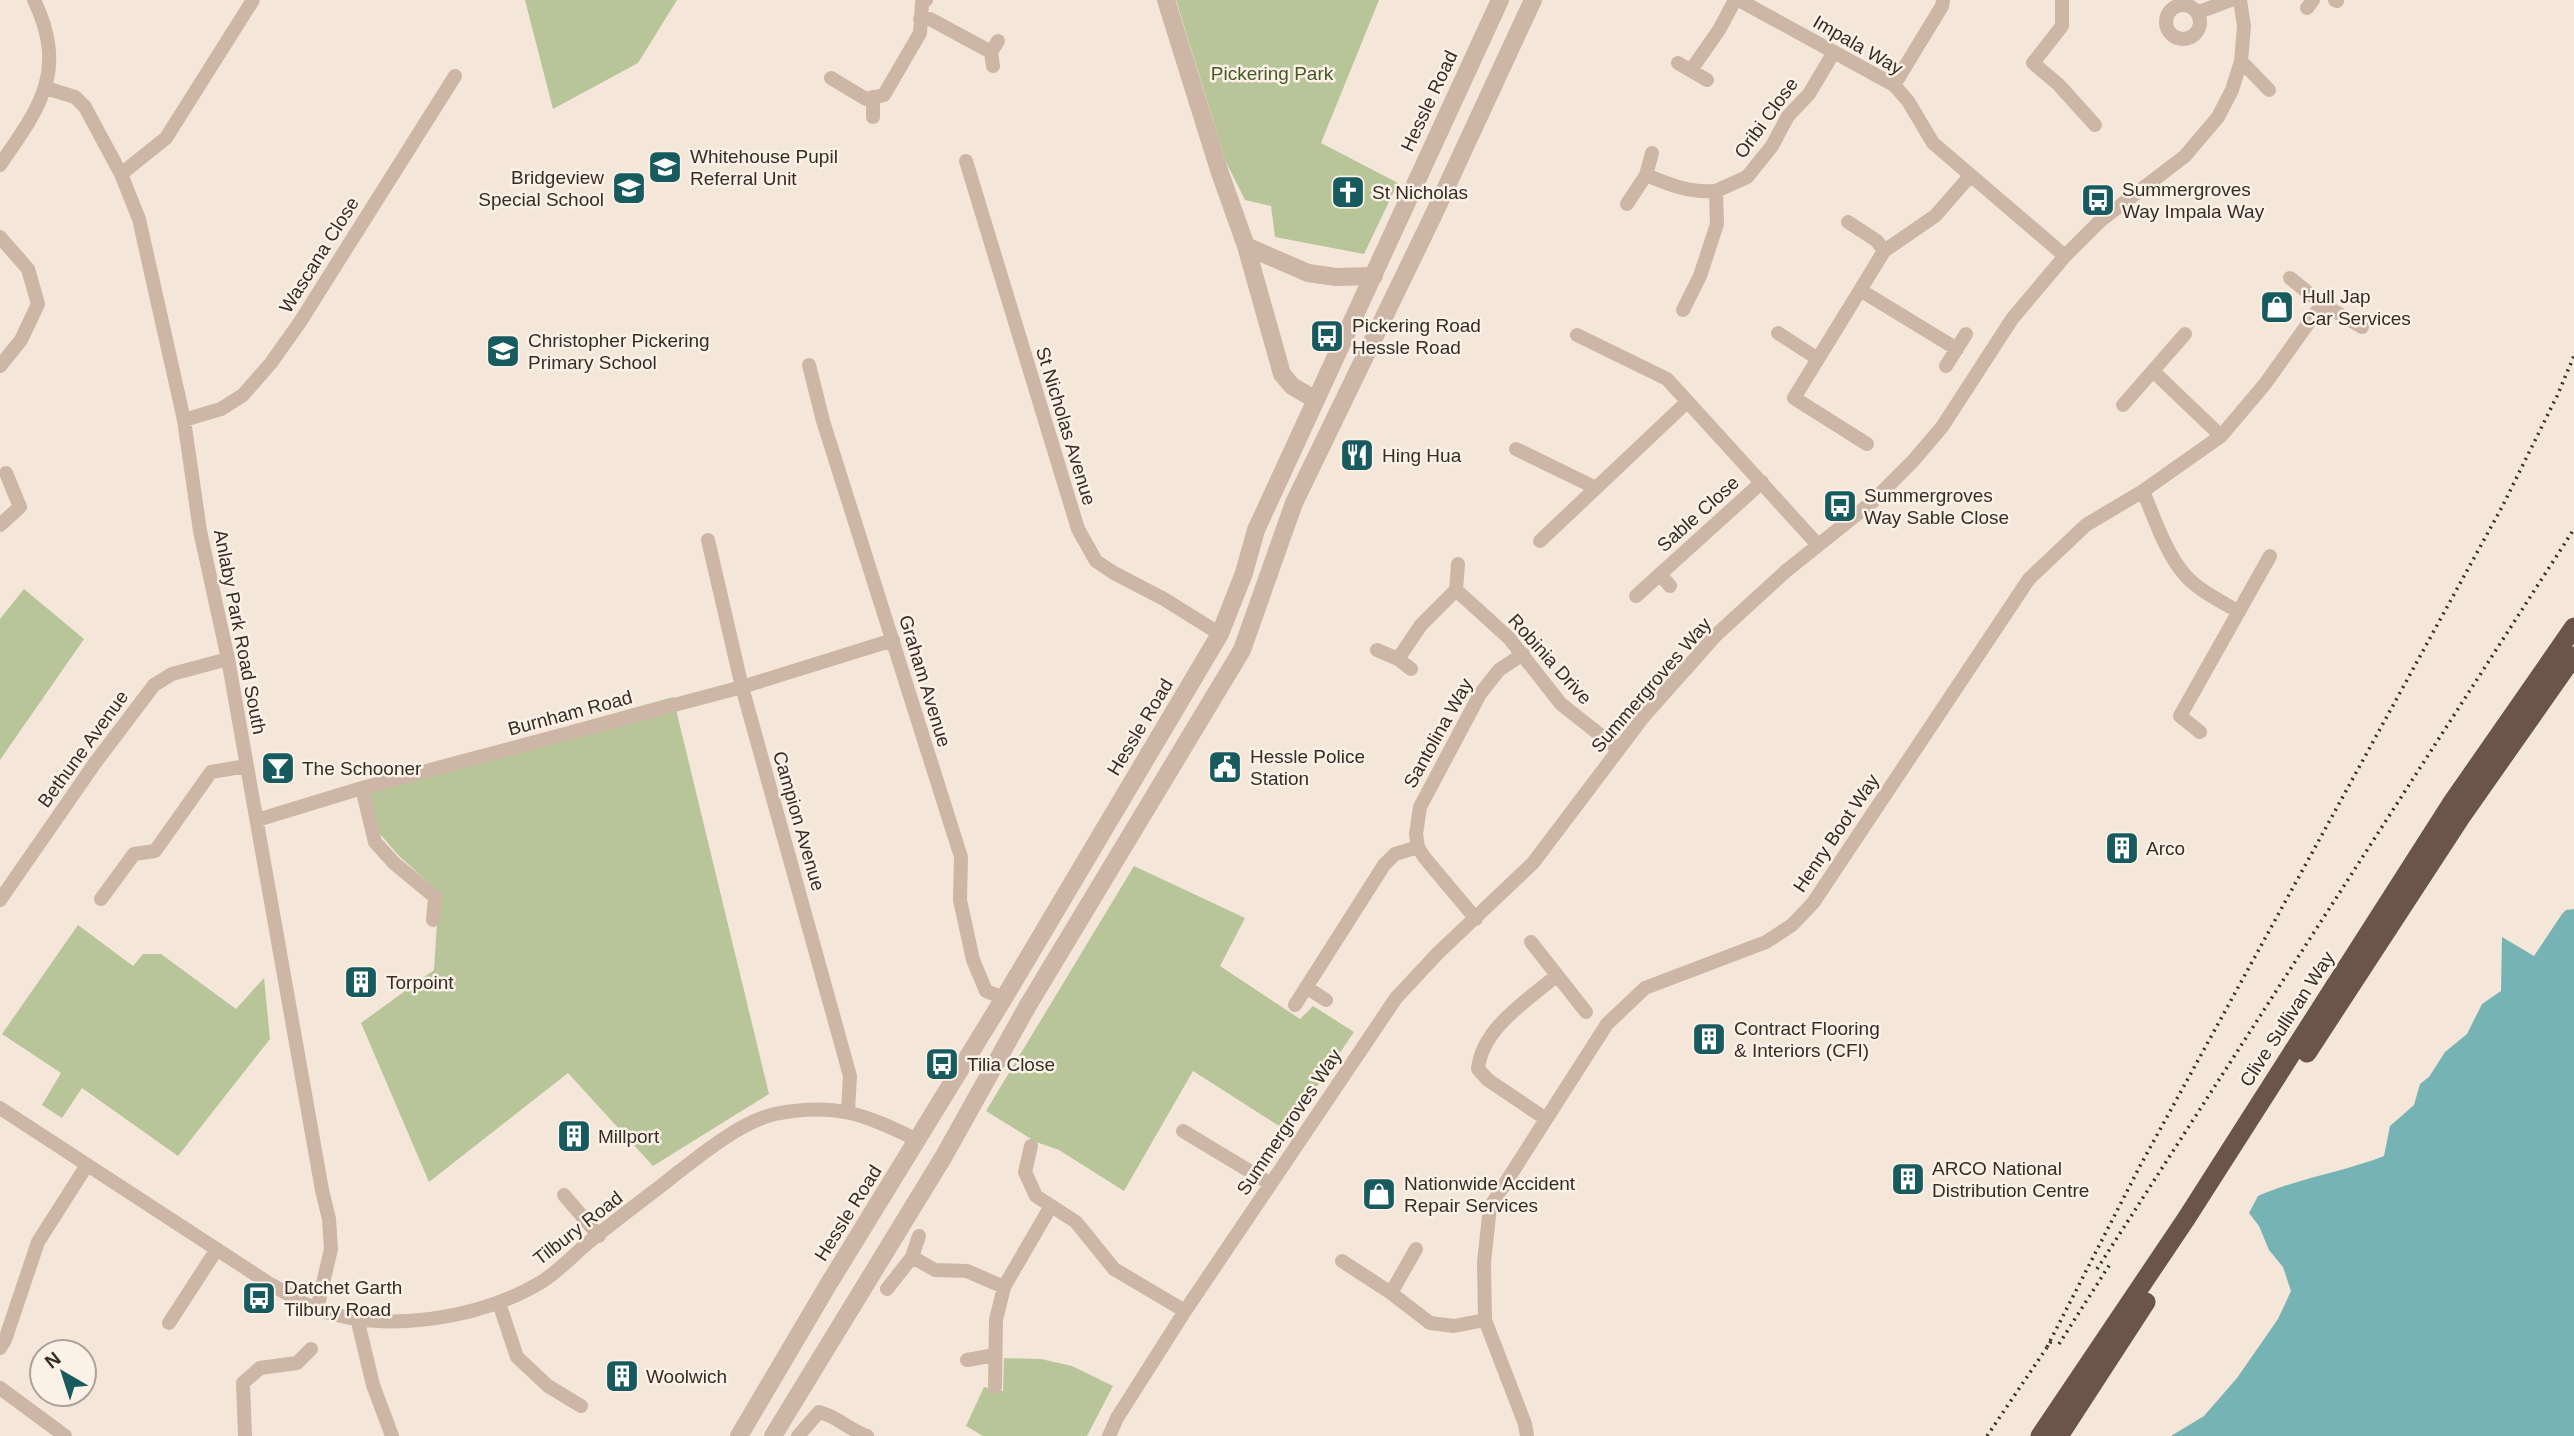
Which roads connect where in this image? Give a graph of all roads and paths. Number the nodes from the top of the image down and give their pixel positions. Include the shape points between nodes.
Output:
1 (34, 0) edge
2 (253, 0) edge
3 (1166, 0) edge
4 (1500, 0) edge
5 (1533, 0) edge
6 (1737, 0) edge
7 (1943, 0) edge
8 (2062, 0) edge
9 (2231, 0) edge
10 (2240, 0) edge
11 (922, 1) edge
12 (2199, 12) dead end
13 (920, 19) junction
14 (1834, 52) junction
15 (994, 53) dead end
16 (2241, 61) junction
17 (455, 76) dead end
18 (831, 78) dead end
19 (1707, 80) dead end
20 (1894, 85) junction
21 (46, 88) junction
22 (2269, 90) dead end
23 (873, 97) junction
24 (873, 117) dead end
25 (2095, 125) dead end
26 (1652, 153) dead end
27 (966, 161) dead end
28 (0, 165) edge
29 (121, 174) junction
30 (1646, 175) junction
31 (1970, 176) junction
32 (1716, 191) junction
33 (1627, 204) dead end
34 (1848, 222) dead end
35 (0, 237) edge
36 (1246, 246) junction
37 (1884, 251) junction
38 (2065, 256) junction
39 (1374, 276) junction
40 (2290, 278) dead end
41 (1860, 290) junction
42 (2322, 304) junction
43 (1684, 310) dead end
44 (2362, 327) dead end
45 (1777, 333) dead end
46 (1966, 334) dead end
47 (2185, 334) dead end
48 (1577, 335) dead end
49 (1957, 349) junction
50 (1818, 359) junction
51 (809, 365) dead end
52 (0, 366) edge
53 (1946, 366) dead end
54 (2154, 372) junction
55 (1316, 400) junction
56 (1687, 402) junction
57 (2123, 405) dead end
58 (184, 420) junction
59 (2221, 436) junction
60 (1867, 443) dead end
61 (1516, 449) dead end
62 (6, 473) dead end
63 (1762, 482) junction
64 (1594, 487) junction
65 (2143, 491) junction
66 (0, 526) edge
67 (708, 540) dead end
68 (1540, 541) dead end
69 (1818, 545) junction
70 (2270, 556) dead end
71 (1458, 564) dead end
72 (1660, 574) junction
73 (1670, 586) dead end
74 (1456, 590) junction
75 (1636, 596) dead end
76 (2239, 612) junction
77 (2574, 627) edge
78 (1220, 634) junction
79 (892, 640) junction
80 (1377, 650) dead end
81 (1523, 654) junction
82 (2574, 656) edge
83 (228, 659) junction
84 (1398, 659) junction
85 (1411, 669) dead end
86 (742, 687) junction
87 (2200, 732) dead end
88 (1618, 749) junction
89 (246, 766) junction
90 (362, 788) junction
91 (257, 820) junction
92 (1418, 847) junction
93 (101, 899) dead end
94 (0, 900) edge
95 (1476, 919) junction
96 (433, 920) dead end
97 (1531, 943) dead end
98 (1556, 976) junction
99 (1306, 987) junction
100 (1004, 998) junction
101 (1326, 1000) dead end
102 (1295, 1005) dead end
103 (1586, 1012) dead end
104 (0, 1108) edge
105 (848, 1111) junction
106 (1546, 1119) junction
107 (1183, 1131) dead end
108 (917, 1140) junction
109 (1031, 1146) dead end
110 (87, 1165) junction
111 (1270, 1184) junction
112 (564, 1195) dead end
113 (1051, 1206) junction
114 (598, 1236) junction
115 (919, 1236) dead end
116 (217, 1249) junction
117 (1416, 1249) dead end
118 (912, 1257) junction
119 (1342, 1261) dead end
120 (1004, 1287) junction
121 (887, 1289) dead end
122 (1391, 1293) junction
123 (499, 1303) junction
124 (317, 1309) junction
125 (1185, 1311) junction
126 (357, 1318) junction
127 (1485, 1320) junction
128 (169, 1323) dead end
129 (0, 1348) edge
130 (312, 1349) dead end
131 (995, 1355) junction
132 (967, 1360) dead end
133 (995, 1387) dead end
134 (0, 1388) edge
135 (581, 1406) dead end
136 (65, 1436) edge
137 (245, 1436) edge
138 (392, 1436) edge
139 (738, 1436) edge
140 (774, 1436) edge
141 (798, 1436) edge
142 (867, 1436) edge
143 (1109, 1436) edge
144 (1527, 1436) edge
145 (2040, 1436) edge
146 (2059, 1436) edge

1 - 21 street via 48,36
2 - 29 street via 166,138
3 - 36 street
4 - 39 street, Hessle Road
5 - 140 street via 1294,503 1242,650
6 - 14 street, Impala Way
6 - 19 street via 1719,30 1685,66
7 - 20 street
8 - 25 street via 2062,26 2033,63
9 - 12 street
10 - 16 street, Summergroves Way via 2244,26
11 - 13 street
13 - 15 street via 930,19
13 - 23 street via 920,33 884,95
14 - 20 street, Impala Way
14 - 32 street, Oribi Close via 1747,177
16 - 22 street
16 - 38 street, Summergroves Way via 2218,117 2185,156 2100,221
17 - 58 street, Wascana Close via 271,363 243,395
18 - 23 street via 866,99
20 - 31 street, Impala Way via 1933,143
21 - 28 street via 34,116
21 - 29 street, Anlaby Park Road South via 75,97 85,107
23 - 24 street
26 - 30 street
27 - 78 street, St Nicholas Avenue via 1077,529 1096,561
29 - 58 street, Anlaby Park Road South via 139,219
30 - 32 street, Oribi Close via 1674,187
30 - 33 street
31 - 37 street via 1935,216
31 - 38 street, Impala Way
32 - 43 street via 1717,224
34 - 37 street
35 - 52 street via 28,269 38,304 21,340
36 - 39 street via 1308,273
36 - 55 street via 1282,374
37 - 41 street
38 - 69 street, Summergroves Way via 2012,319 1942,427 1913,461 1871,503
39 - 55 street, Hessle Road
40 - 42 street
41 - 49 street
41 - 50 street
42 - 44 street
42 - 59 street, Henry Boot Way
45 - 50 street
46 - 49 street
47 - 54 street
48 - 56 street, Sable Close via 1667,379
49 - 53 street
50 - 60 street via 1794,398
51 - 79 street, Graham Avenue
54 - 57 street
54 - 59 street
55 - 78 street, Hessle Road via 1256,530
56 - 63 street, Sable Close
56 - 64 street
58 - 83 street, Anlaby Park Road South via 200,531
59 - 65 street, Henry Boot Way
61 - 64 street
62 - 66 street via 20,507
63 - 69 street, Sable Close
63 - 72 street, Sable Close
64 - 68 street
65 - 76 street via 2183,573
65 - 106 street, Henry Boot Way via 2086,525 2029,579 1814,903 1766,942 1645,988 1607,1024
67 - 86 street, Campion Avenue
69 - 88 street, Summergroves Way via 1716,635
70 - 76 street
71 - 74 street
72 - 73 street, Sable Close
72 - 75 street, Sable Close
74 - 81 street, Robinia Drive
74 - 84 street via 1421,625
76 - 87 street via 2179,716
77 - 145 highway, Clive Sullivan Way via 2451,804 2186,1219
78 - 100 street, Hessle Road
79 - 86 street, Burnham Road
79 - 100 street, Graham Avenue via 961,857 960,900 973,960 986,991
80 - 84 street
81 - 88 street, Robinia Drive via 1561,704
81 - 92 street, Santolina Way via 1499,670 1480,694 1420,807
82 - 146 highway, Clive Sullivan Way via 2461,817
83 - 89 street, Anlaby Park Road South
83 - 94 street, Bethune Avenue via 172,674 154,685
84 - 85 street
86 - 90 street, Burnham Road
86 - 105 street, Campion Avenue via 850,1076
88 - 95 street, Summergroves Way via 1533,863
89 - 91 street, Anlaby Park Road South
89 - 93 street via 211,772 155,850 134,854
90 - 91 street, Burnham Road
90 - 96 street via 376,842 435,897
91 - 124 street, Anlaby Park Road South via 329,1219 331,1249
92 - 95 street
92 - 99 street via 1395,854 1384,865
95 - 111 street, Summergroves Way via 1396,998
97 - 98 street
98 - 103 street
98 - 106 street via 1500,1025 1480,1054 1478,1069
99 - 101 street
99 - 102 street
100 - 108 street, Hessle Road
104 - 110 street, Tilbury Road
105 - 108 street, Tilbury Road
105 - 114 street, Tilbury Road via 816,1109 751,1122
106 - 127 street, Henry Boot Way via 1490,1206 1484,1262
107 - 111 street
108 - 139 street, Hessle Road
109 - 113 street via 1025,1172 1029,1185
110 - 116 street, Tilbury Road
110 - 129 street via 38,1242
111 - 125 street, Summergroves Way
112 - 114 street
113 - 120 street
113 - 125 street via 1076,1222 1114,1269
114 - 123 street, Tilbury Road via 568,1264
115 - 118 street
116 - 124 street, Tilbury Road
116 - 128 street
117 - 122 street
118 - 120 street via 935,1270 967,1271
118 - 121 street
119 - 122 street
120 - 131 street via 996,1320
122 - 127 street via 1430,1323 1454,1326
123 - 126 street, Tilbury Road via 429,1319
123 - 135 street via 517,1357 548,1386
124 - 126 street, Tilbury Road
125 - 143 street, Summergroves Way
126 - 138 street via 373,1385
127 - 144 street, Henry Boot Way
130 - 137 street via 297,1363 260,1368 243,1382
131 - 132 street
131 - 133 street
134 - 136 street
141 - 142 street via 818,1412

